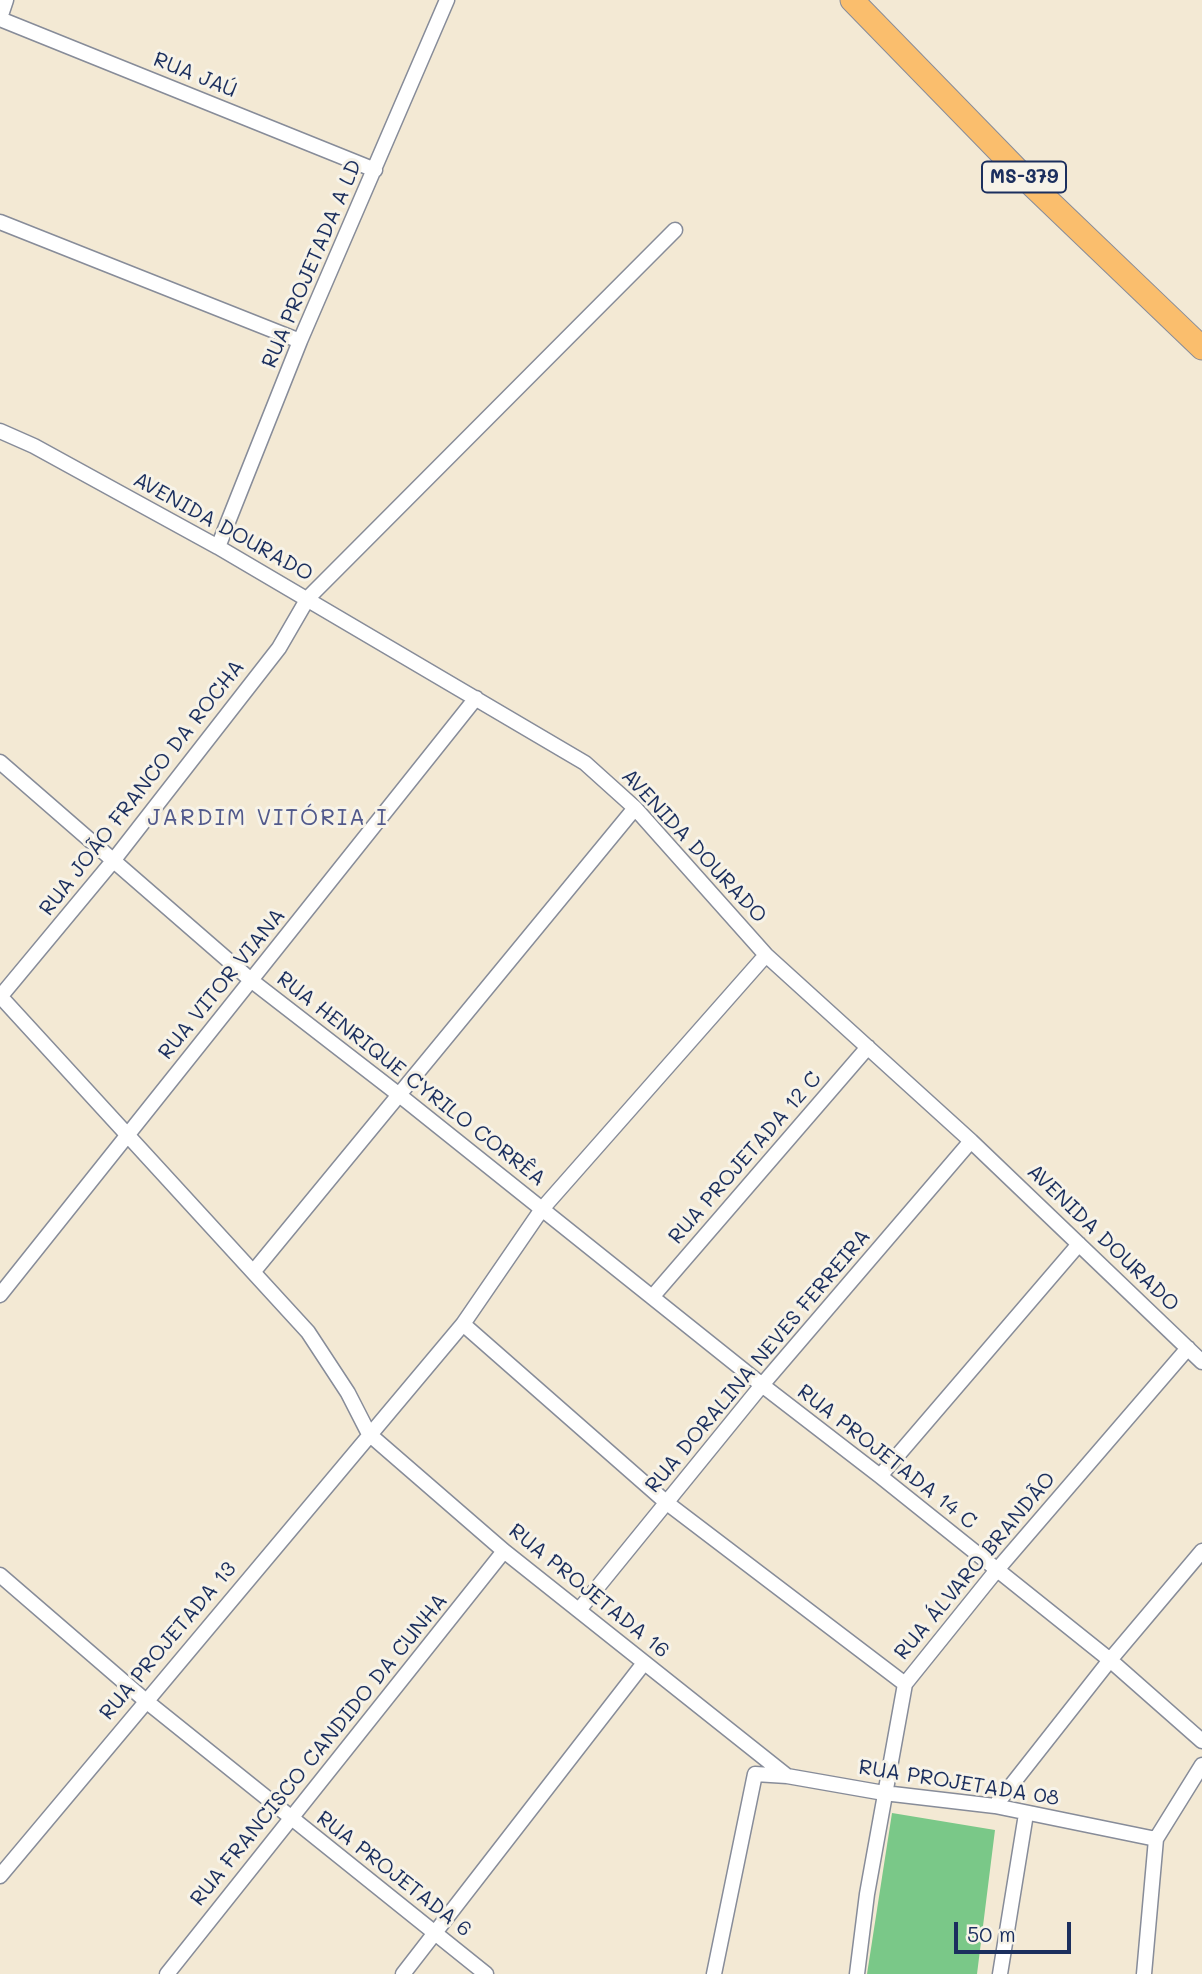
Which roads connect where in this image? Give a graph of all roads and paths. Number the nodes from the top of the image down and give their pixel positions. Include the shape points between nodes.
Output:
1 (6, 0) edge
2 (447, 0) edge
3 (852, 0) edge
4 (0, 19) edge
5 (375, 170) junction
6 (0, 222) edge
7 (675, 230) dead end
8 (300, 341) junction
9 (1202, 348) edge
10 (0, 431) edge
11 (218, 547) junction
12 (308, 598) junction
13 (476, 698) junction
14 (0, 762) edge
15 (635, 808) junction
16 (113, 861) junction
17 (766, 955) junction
18 (253, 981) junction
19 (0, 996) edge
20 (868, 1047) junction
21 (398, 1094) junction
22 (127, 1134) junction
23 (971, 1141) junction
24 (542, 1209) junction
25 (1079, 1244) junction
26 (254, 1271) junction
27 (0, 1295) edge
28 (653, 1296) junction
29 (464, 1324) junction
30 (1188, 1348) junction
31 (1202, 1362) edge
32 (762, 1385) junction
33 (369, 1434) junction
34 (880, 1476) junction
35 (667, 1503) junction
36 (504, 1551) junction
37 (1202, 1551) edge
38 (996, 1571) junction
39 (0, 1575) edge
40 (579, 1610) junction
41 (1110, 1660) junction
42 (644, 1663) junction
43 (905, 1684) junction
44 (146, 1701) junction
45 (1202, 1741) edge
46 (1202, 1765) edge
47 (787, 1776) junction
48 (884, 1793) junction
49 (995, 1806) junction
50 (1026, 1814) junction
51 (292, 1820) junction
52 (1156, 1839) junction
53 (0, 1876) edge
54 (435, 1933) junction
55 (1144, 1973) edge
56 (167, 1974) edge
57 (403, 1974) edge
58 (486, 1974) edge
59 (714, 1974) edge
60 (857, 1974) edge
61 (1000, 1974) edge
62 (1160, 1974) edge

1 - 4 street
2 - 5 street, RUA PROJETADA A LD
3 - 9 main road, MS-379 via 1034,187
4 - 5 street, RUA JAÚ
5 - 8 street, RUA PROJETADA A LD
6 - 8 street
7 - 12 street, RUA JOÃO FRANCO DA ROCHA
8 - 11 street, RUA PROJETADA A LD
10 - 11 street, AVENIDA DOURADO
11 - 12 street, AVENIDA DOURADO
12 - 13 street, AVENIDA DOURADO
12 - 16 street, RUA JOÃO FRANCO DA ROCHA via 279,648
13 - 15 street, AVENIDA DOURADO via 585,763
13 - 18 street, RUA VITOR VIANA
14 - 16 street, RUA HENRIQUE CYRILO CORRÊA
15 - 17 street, AVENIDA DOURADO
15 - 21 street
16 - 18 street, RUA HENRIQUE CYRILO CORRÊA
16 - 19 street, RUA JOÃO FRANCO DA ROCHA
17 - 20 street, AVENIDA DOURADO
17 - 24 street, RUA PROJETADA 13
18 - 21 street, RUA HENRIQUE CYRILO CORRÊA
18 - 22 street, RUA VITOR VIANA
19 - 22 street
20 - 23 street, AVENIDA DOURADO
20 - 28 street, RUA PROJETADA 12 C
21 - 24 street, RUA HENRIQUE CYRILO CORRÊA
21 - 26 street
22 - 26 street
22 - 27 street, RUA VITOR VIANA
23 - 25 street, AVENIDA DOURADO
23 - 32 street, RUA DORALINA NEVES FERREIRA
24 - 28 street, RUA PROJETADA 14 C
24 - 29 street, RUA PROJETADA 13
25 - 30 street, AVENIDA DOURADO
25 - 34 street
26 - 33 street via 308,1332 348,1392
28 - 32 street, RUA PROJETADA 14 C
29 - 33 street, RUA PROJETADA 13
29 - 35 street
30 - 31 street, AVENIDA DOURADO
30 - 38 street, RUA ÁLVARO BRANDÃO
32 - 34 street, RUA PROJETADA 14 C
32 - 35 street, RUA DORALINA NEVES FERREIRA
33 - 36 street, RUA PROJETADA 16
33 - 44 street, RUA PROJETADA 13
34 - 38 street, RUA PROJETADA 14 C
35 - 40 street, RUA DORALINA NEVES FERREIRA
35 - 43 street
36 - 40 street, RUA PROJETADA 16
36 - 51 street, RUA FRANCISCO CANDIDO DA CUNHA
37 - 41 street
38 - 41 street, RUA PROJETADA 14 C
38 - 43 street, RUA ÁLVARO BRANDÃO
39 - 44 street, RUA PROJETADA 6
40 - 42 street, RUA PROJETADA 16
41 - 45 street, RUA PROJETADA 14 C
41 - 49 street
42 - 47 street, RUA PROJETADA 16
42 - 54 street
43 - 48 street, RUA ÁLVARO BRANDÃO
44 - 51 street, RUA PROJETADA 6
44 - 53 street, RUA PROJETADA 13
46 - 52 street
47 - 48 street, RUA PROJETADA 08
47 - 59 street, RUA PROJETADA 08 via 755,1774
48 - 49 street, RUA PROJETADA 08
48 - 60 street, RUA ÁLVARO BRANDÃO
49 - 50 street, RUA PROJETADA 08
50 - 52 street, RUA PROJETADA 08
50 - 61 street
51 - 54 street, RUA PROJETADA 6
51 - 56 street, RUA FRANCISCO CANDIDO DA CUNHA
52 - 55 street
54 - 57 street
54 - 58 street, RUA PROJETADA 6
55 - 62 street

